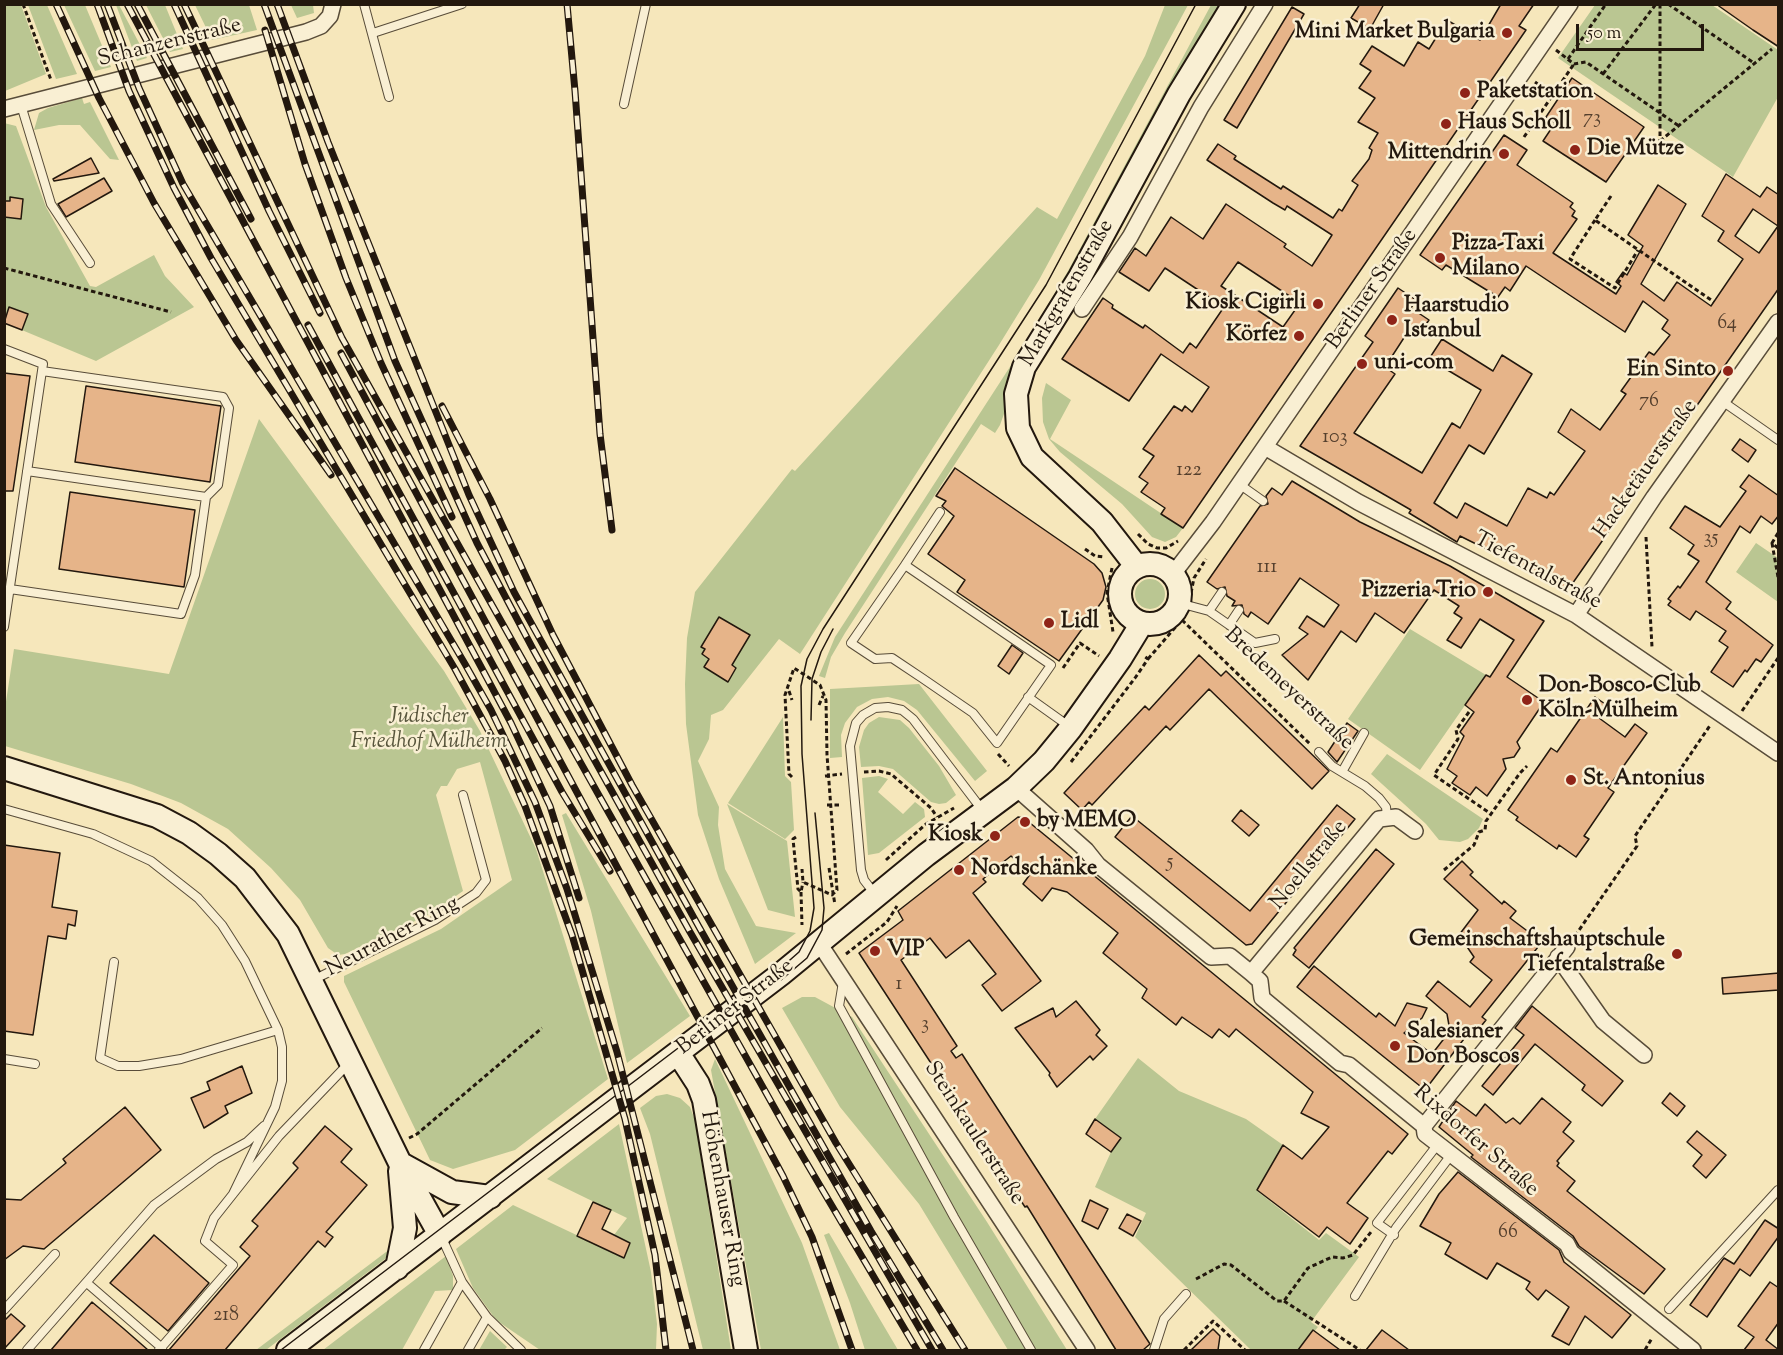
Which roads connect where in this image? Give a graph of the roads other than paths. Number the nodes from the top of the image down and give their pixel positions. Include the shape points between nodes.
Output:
1 (333, 4) edge
2 (364, 4) edge
3 (462, 4) edge
4 (646, 4) edge
5 (1234, 4) edge
6 (1265, 4) edge
7 (1570, 4) edge
8 (373, 33) junction
9 (389, 96) dead end
10 (624, 104) dead end
11 (21, 105) junction
12 (4, 109) edge
13 (1153, 167) junction
14 (90, 263) dead end
15 (1088, 282) junction
16 (1082, 309) dead end
17 (1779, 322) edge
18 (4, 349) edge
19 (42, 371) junction
20 (1722, 401) junction
21 (1779, 440) edge
22 (1265, 447) junction
23 (27, 471) junction
24 (1239, 484) junction
25 (206, 496) junction
26 (1263, 501) dead end
27 (940, 512) dead end
28 (904, 565) junction
29 (1137, 567) junction
30 (1173, 574) junction
31 (10, 589) junction
32 (1222, 592) dead end
33 (1239, 610) dead end
34 (1209, 611) junction
35 (1180, 612) junction
36 (1576, 615) junction
37 (1142, 623) junction
38 (1229, 625) junction
39 (4, 627) edge
40 (1275, 639) dead end
41 (1028, 697) junction
42 (1071, 728) junction
43 (1364, 733) dead end
44 (1318, 752) road end
45 (1779, 753) edge
46 (4, 768) edge
47 (1342, 772) junction
48 (1016, 788) junction
49 (463, 795) dead end
50 (978, 804) junction
51 (4, 809) edge
52 (1387, 816) junction
53 (1415, 831) dead end
54 (876, 896) junction
55 (819, 944) junction
56 (114, 963) dead end
57 (1251, 973) junction
58 (844, 978) junction
59 (312, 981) junction
60 (278, 1030) junction
61 (678, 1053) junction
62 (1644, 1055) dead end
63 (4, 1059) edge
64 (350, 1062) junction
65 (35, 1064) dead end
66 (267, 1123) junction
67 (1424, 1126) junction
68 (1437, 1144) junction
69 (396, 1154) junction
70 (1451, 1155) junction
71 (1779, 1190) edge
72 (233, 1194) junction
73 (490, 1197) junction
74 (440, 1235) junction
75 (1394, 1235) junction
76 (55, 1254) dead end
77 (397, 1268) junction
78 (462, 1282) junction
79 (87, 1283) junction
80 (1186, 1294) dead end
81 (1355, 1296) dead end
82 (1670, 1309) dead end
83 (4, 1310) edge
84 (487, 1317) junction
85 (160, 1349) edge
86 (27, 1350) edge
87 (288, 1350) edge
88 (424, 1350) edge
89 (468, 1350) edge
90 (521, 1350) edge
91 (746, 1350) edge
92 (1031, 1350) edge
93 (1087, 1350) edge
94 (1154, 1350) edge
95 (1693, 1350) edge

1 - 11 street, Schanzenstraße via 330,16 321,26 306,32
2 - 8 lane
3 - 8 lane
4 - 10 lane
5 - 13 main road, Markgrafenstraße
6 - 13 street, Markgrafenstraße via 1201,107
7 - 22 street, Berliner Straße
8 - 9 lane
11 - 12 street, Schanzenstraße
11 - 14 lane via 51,204
13 - 15 main road, Markgrafenstraße
15 - 16 street, Markgrafenstraße
15 - 29 main road, Markgrafenstraße via 1024,367 1016,394 1018,428 1037,464 1102,522
17 - 20 street, Hacketäuerstraße
18 - 19 lane via 43,364
19 - 23 lane
19 - 25 lane via 222,397 229,408 218,485
20 - 21 lane
20 - 36 street, Hacketäuerstraße
22 - 24 street, Berliner Straße
22 - 36 street, Tiefentalstraße via 1368,508
23 - 25 lane
23 - 31 lane
24 - 26 lane
24 - 30 street, Berliner Straße
25 - 31 lane via 195,575 181,614
27 - 28 lane
28 - 41 lane via 1051,665
28 - 41 lane via 851,643 875,659 892,658 922,678 973,713 997,743
29 - 30 main road via 1156,565
29 - 37 main road via 1124,579 1120,597 1127,613
30 - 35 main road via 1180,588
31 - 39 lane
32 - 34 lane
33 - 38 lane
34 - 35 lane
34 - 38 lane
35 - 37 main road via 1163,621
36 - 45 street, Tiefentalstraße
37 - 42 main road, Berliner Straße
38 - 40 lane via 1255,643
41 - 42 lane
42 - 48 main road, Berliner Straße
43 - 47 lane
44 - 47 lane, Bredemeyerstraße
46 - 59 main road, Neurather Ring via 124,803 189,832 232,866 268,905
47 - 52 lane, Bredemeyerstraße via 1379,798
48 - 50 main road, Berliner Straße
48 - 57 street via 1098,865 1211,957 1230,956
49 - 59 lane, Neurather Ring via 486,880 476,893 435,920
50 - 54 main road, Berliner Straße
50 - 54 lane via 902,710 875,708 863,715 856,723 850,746 861,870
51 - 60 lane via 93,834 151,861 198,898 222,924 245,961
52 - 53 street via 1405,822
52 - 57 street, Noellstraße via 1373,824
54 - 55 main road, Berliner Straße
55 - 58 street, Steinkaulerstraße
55 - 61 main road, Berliner Straße
56 - 60 lane via 100,1059 118,1066 140,1066 181,1059
57 - 67 street, Rixdorfer Straße via 1260,981 1262,998
58 - 92 lane via 840,1006
58 - 93 street, Steinkaulerstraße
59 - 64 main road, Neurather Ring
60 - 66 lane via 282,1081
61 - 73 main road, Berliner Straße
61 - 91 main road, Höhenhauser Ring via 704,1100
62 - 67 street via 1603,1021 1563,952
63 - 65 lane
64 - 69 main road, Neurather Ring
64 - 72 lane via 279,1136
66 - 72 lane
66 - 79 lane via 248,1142 216,1159 154,1205
67 - 68 street, Rixdorfer Straße via 1425,1134
68 - 70 street, Rixdorfer Straße
68 - 75 lane via 1377,1223
69 - 73 main road via 452,1192
69 - 74 main road, Neurather Ring
69 - 77 main road via 405,1228
70 - 75 lane
70 - 95 street, Rixdorfer Straße via 1567,1244 1571,1252
71 - 82 lane
72 - 85 lane via 214,1218 205,1240 233,1265
73 - 74 main road, Berliner Straße
74 - 77 main road, Berliner Straße
74 - 78 lane
75 - 81 lane
76 - 83 lane
77 - 87 main road, Berliner Straße
78 - 84 lane
78 - 88 lane
79 - 85 lane
79 - 86 lane
80 - 94 lane via 1164,1319
84 - 89 lane
84 - 90 lane

